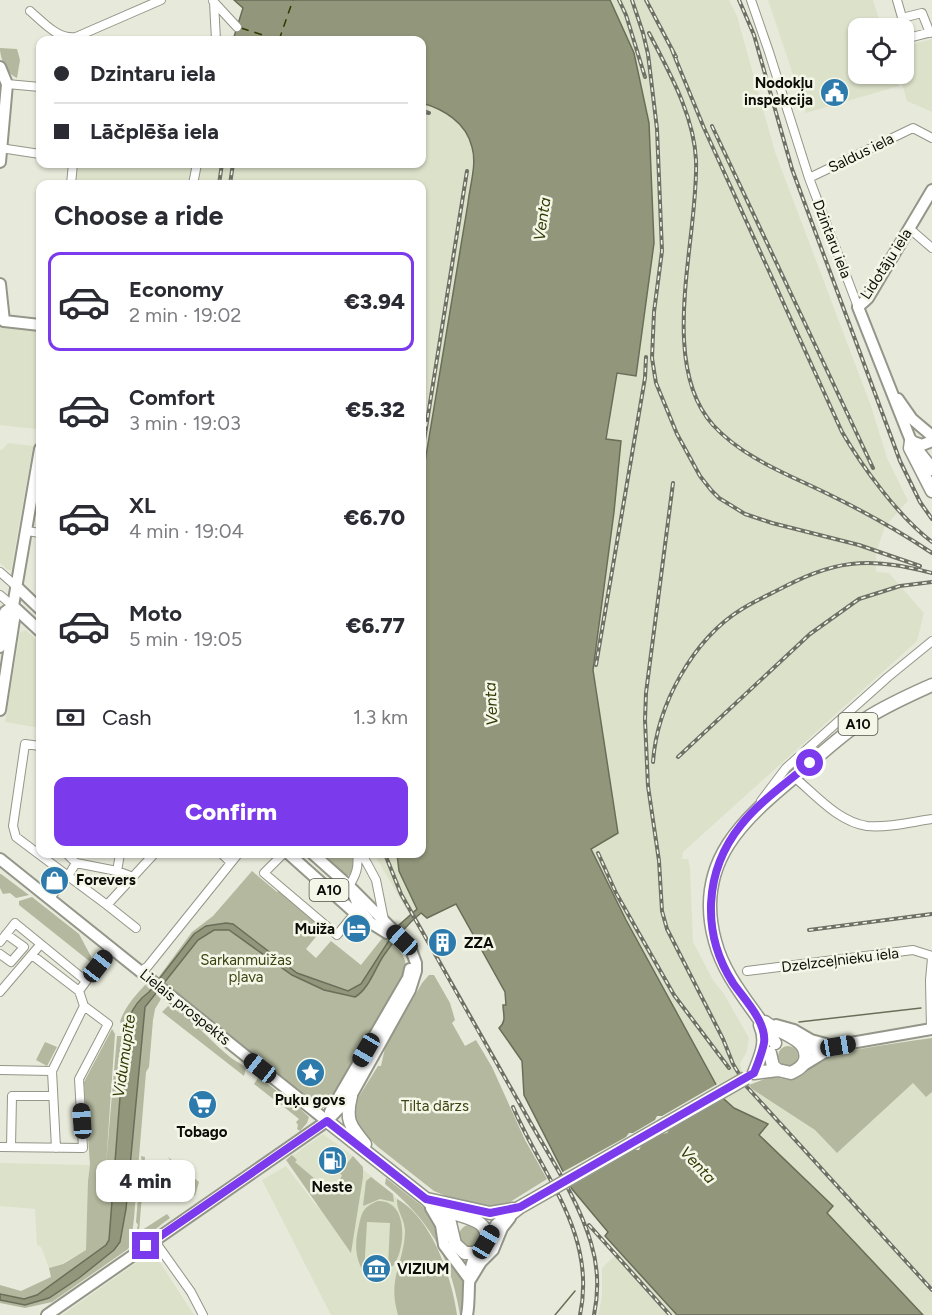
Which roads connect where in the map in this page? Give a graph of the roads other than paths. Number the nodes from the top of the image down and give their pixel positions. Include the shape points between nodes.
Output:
1 (160, 0) edge
2 (751, 0) edge
3 (897, 0) edge
4 (213, 1) edge
5 (30, 11) dead end
6 (902, 18) joint
7 (237, 27) dead end
8 (931, 32) edge
9 (61, 36) edge
10 (82, 36) edge
11 (216, 36) edge
12 (914, 36) edge
13 (0, 67) edge
14 (7, 84) junction
15 (36, 87) edge
16 (932, 138) edge
17 (1, 148) edge
18 (36, 153) edge
19 (0, 162) edge
20 (809, 178) junction
21 (932, 190) edge
22 (910, 229) junction
23 (932, 248) edge
24 (0, 284) edge
25 (1, 297) edge
26 (858, 306) junction
27 (2, 321) edge
28 (36, 325) edge
29 (889, 387) junction
30 (932, 439) edge
31 (910, 441) junction
32 (932, 469) edge
33 (36, 477) edge
34 (932, 491) edge
35 (27, 531) junction
36 (36, 532) edge
37 (0, 572) edge
38 (17, 587) junction
39 (0, 595) edge
40 (36, 605) edge
41 (13, 606) junction
42 (36, 627) edge
43 (932, 641) edge
44 (0, 646) edge
45 (932, 685) edge
46 (0, 710) edge
47 (36, 745) edge
48 (794, 777) junction
49 (754, 811) junction
50 (932, 819) edge
51 (36, 852) edge
52 (44, 858) edge
53 (71, 858) edge
54 (119, 858) edge
55 (150, 858) edge
56 (226, 858) edge
57 (234, 858) edge
58 (279, 858) edge
59 (293, 858) edge
60 (318, 858) edge
61 (357, 858) edge
62 (365, 858) edge
63 (0, 859) edge
64 (230, 862) junction
65 (76, 863) junction
66 (117, 871) junction
67 (374, 873) junction
68 (356, 875) junction
69 (68, 876) junction
70 (133, 877) junction
71 (349, 886) junction
72 (50, 898) junction
73 (107, 905) junction
74 (355, 913) junction
75 (372, 923) junction
76 (136, 928) dead end
77 (387, 929) junction
78 (6, 934) junction
79 (32, 938) junction
80 (0, 942) edge
81 (401, 942) junction
82 (40, 945) junction
83 (24, 947) junction
84 (111, 947) junction
85 (0, 954) edge
86 (32, 956) junction
87 (932, 957) edge
88 (747, 971) dead end
89 (144, 974) junction
90 (86, 981) junction
91 (79, 991) junction
92 (0, 992) edge
93 (84, 1006) junction
94 (752, 1008) junction
95 (931, 1029) edge
96 (799, 1042) junction
97 (838, 1046) junction
98 (773, 1048) junction
99 (802, 1066) junction
100 (0, 1070) edge
101 (778, 1070) junction
102 (52, 1071) junction
103 (750, 1076) junction
104 (52, 1096) junction
105 (351, 1096) junction
106 (327, 1121) junction
107 (0, 1147) edge
108 (11, 1147) junction
109 (57, 1148) junction
110 (379, 1161) junction
111 (426, 1199) junction
112 (520, 1207) junction
113 (474, 1221) junction
114 (453, 1235) junction
115 (153, 1240) junction
116 (482, 1247) junction
117 (457, 1248) junction
118 (470, 1280) junction
119 (470, 1304) junction
120 (47, 1315) edge
121 (203, 1315) edge
122 (467, 1315) edge
123 (472, 1315) edge

1 - 10 street
2 - 20 street, Dzintaru iela
3 - 6 street
4 - 7 street
4 - 11 street
5 - 9 street
6 - 8 street via 922,13
8 - 12 street
13 - 14 main road
14 - 15 street
14 - 17 main road
16 - 20 street, Saldus iela via 913,128
17 - 18 street
17 - 19 main road
20 - 26 street, Dzintaru iela
21 - 22 main road, Lidotāju iela
22 - 23 street
22 - 26 main road, Lidotāju iela via 868,298
24 - 25 main road
25 - 27 main road
26 - 29 main road, Dzintaru iela
27 - 28 main road
29 - 30 main road
29 - 31 main road, Dzintaru iela
30 - 31 main road via 922,445
31 - 32 highway, Dzintaru iela
31 - 34 highway
33 - 35 main road
35 - 36 street
35 - 38 main road
37 - 38 street
38 - 40 main road
38 - 41 main road
39 - 41 street
41 - 42 main road
41 - 44 main road via 5,612
41 - 46 main road
43 - 49 street via 786,768
45 - 48 highway, A10 via 865,719
47 - 51 street via 25,744 13,826 16,837
48 - 49 highway, A10
48 - 50 street via 841,816 866,826
49 - 94 highway, A10 via 721,857 713,882 711,910 721,959
52 - 69 street
53 - 65 street
54 - 66 street
55 - 70 street
56 - 64 street
57 - 64 street
58 - 74 street via 264,873 337,934
59 - 74 main road, A10
60 - 71 main road, A10
61 - 68 street
62 - 67 street
63 - 72 main road, Lielais prospekts
64 - 89 street
65 - 66 street
65 - 69 street
66 - 70 street
67 - 68 street via 362,871
67 - 77 street
68 - 71 street
69 - 72 street
69 - 73 street
70 - 73 street
71 - 75 street via 357,905
71 - 77 main road, A10
72 - 84 main road, Lielais prospekts
73 - 76 street
74 - 75 main road, A10
75 - 77 main road, A10
77 - 81 main road, A10
78 - 79 street via 15,923
78 - 80 street
78 - 83 street
79 - 82 street
79 - 83 street
81 - 105 main road, A10 via 410,947 414,956 414,981
81 - 106 main road, A10 via 409,958 408,978
82 - 86 street
82 - 90 street
83 - 85 street via 11,962
84 - 89 main road, Lielais prospekts
84 - 90 street
86 - 91 street
86 - 92 street
87 - 88 street, Dzelzceļnieku iela via 913,950
87 - 95 street
89 - 106 main road, Lielais prospekts
90 - 91 street
91 - 93 street
93 - 102 street
93 - 109 street via 108,1024 79,1079 83,1148
94 - 96 highway, A10 via 770,1026
94 - 97 main road via 774,1024 811,1040
94 - 98 highway, A10
94 - 103 highway via 764,1036 762,1051
95 - 97 main road
96 - 97 main road via 810,1049
96 - 98 highway via 788,1038
96 - 99 highway via 805,1052
97 - 99 main road
98 - 101 highway via 771,1060
98 - 103 highway
99 - 101 highway via 791,1073
100 - 102 street
101 - 103 highway
102 - 104 street
103 - 112 highway, bridge
104 - 108 street via 12,1096
104 - 109 street
105 - 106 main road
105 - 110 highway, A10 via 348,1113 352,1128
106 - 110 highway, Lielais prospekts / A10
106 - 115 main road
107 - 108 street
108 - 109 street
110 - 111 highway, Lielais prospekts / A10
111 - 112 highway via 490,1213
111 - 113 highway, A10
111 - 114 highway, A10 via 450,1223
111 - 118 main road via 441,1225 444,1245
112 - 113 highway via 492,1221
112 - 116 highway via 496,1225
112 - 118 main road
113 - 114 highway via 458,1224
113 - 116 highway via 487,1231
114 - 117 highway, A10
115 - 120 main road
115 - 121 street
116 - 117 highway via 465,1253
116 - 118 main road via 473,1259
117 - 118 main road
118 - 119 main road
119 - 122 main road
119 - 123 main road

